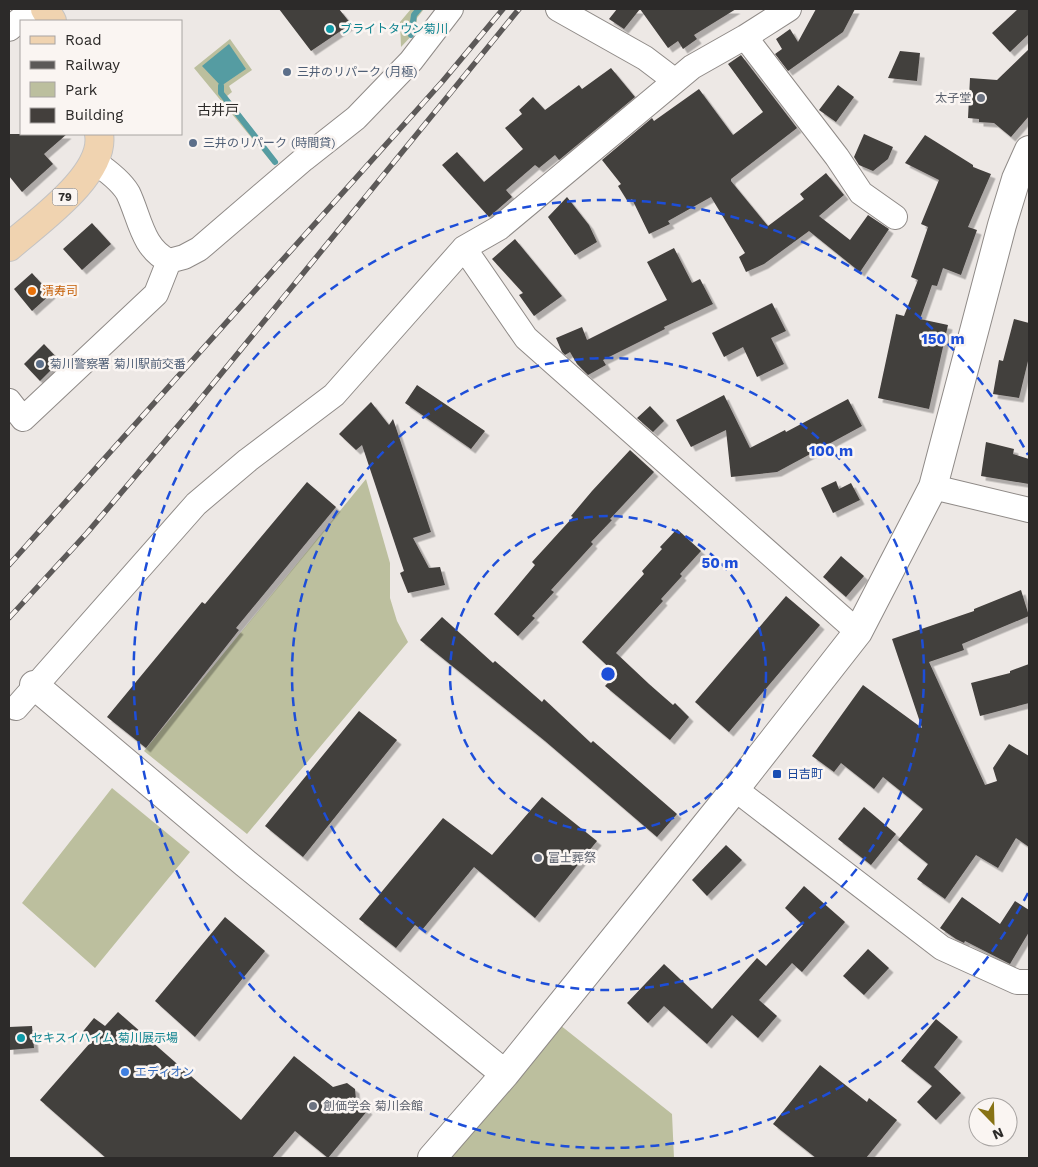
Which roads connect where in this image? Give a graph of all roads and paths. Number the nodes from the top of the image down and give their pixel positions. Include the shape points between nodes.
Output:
1 (33, 9) edge
2 (45, 9) edge
3 (451, 9) edge
4 (558, 9) edge
5 (789, 9) edge
6 (20, 20) edge
7 (20, 20) edge
8 (51, 20) edge
9 (9, 30) edge
10 (745, 37) junction
11 (674, 80) junction
12 (99, 135) edge
13 (1029, 150) edge
14 (93, 161) junction
15 (895, 217) dead end
16 (9, 247) edge
17 (464, 248) junction
18 (169, 261) junction
19 (9, 401) edge
20 (933, 487) junction
21 (1029, 510) edge
22 (858, 632) junction
23 (34, 685) junction
24 (16, 708) dead end
25 (735, 789) junction
26 (1029, 982) edge
27 (505, 1074) junction
28 (432, 1158) edge

1 - 6 street
2 - 8 main road
3 - 18 street via 422,48 356,118 198,249
4 - 11 street via 645,58
5 - 10 street
7 - 9 street
10 - 11 street via 692,66
10 - 15 street via 861,193
11 - 17 street via 498,228
12 - 14 main road, 79 via 98,151
13 - 20 street via 1002,225
14 - 16 main road, 79 via 72,192
14 - 18 street via 127,191 149,244 157,255
17 - 22 street via 526,338
17 - 23 street via 334,395 196,504
18 - 19 street via 156,294 23,419
20 - 21 street
20 - 22 street
22 - 25 street
23 - 24 street
23 - 27 street via 245,863
25 - 26 street via 942,948 1017,982
25 - 27 street
27 - 28 street

